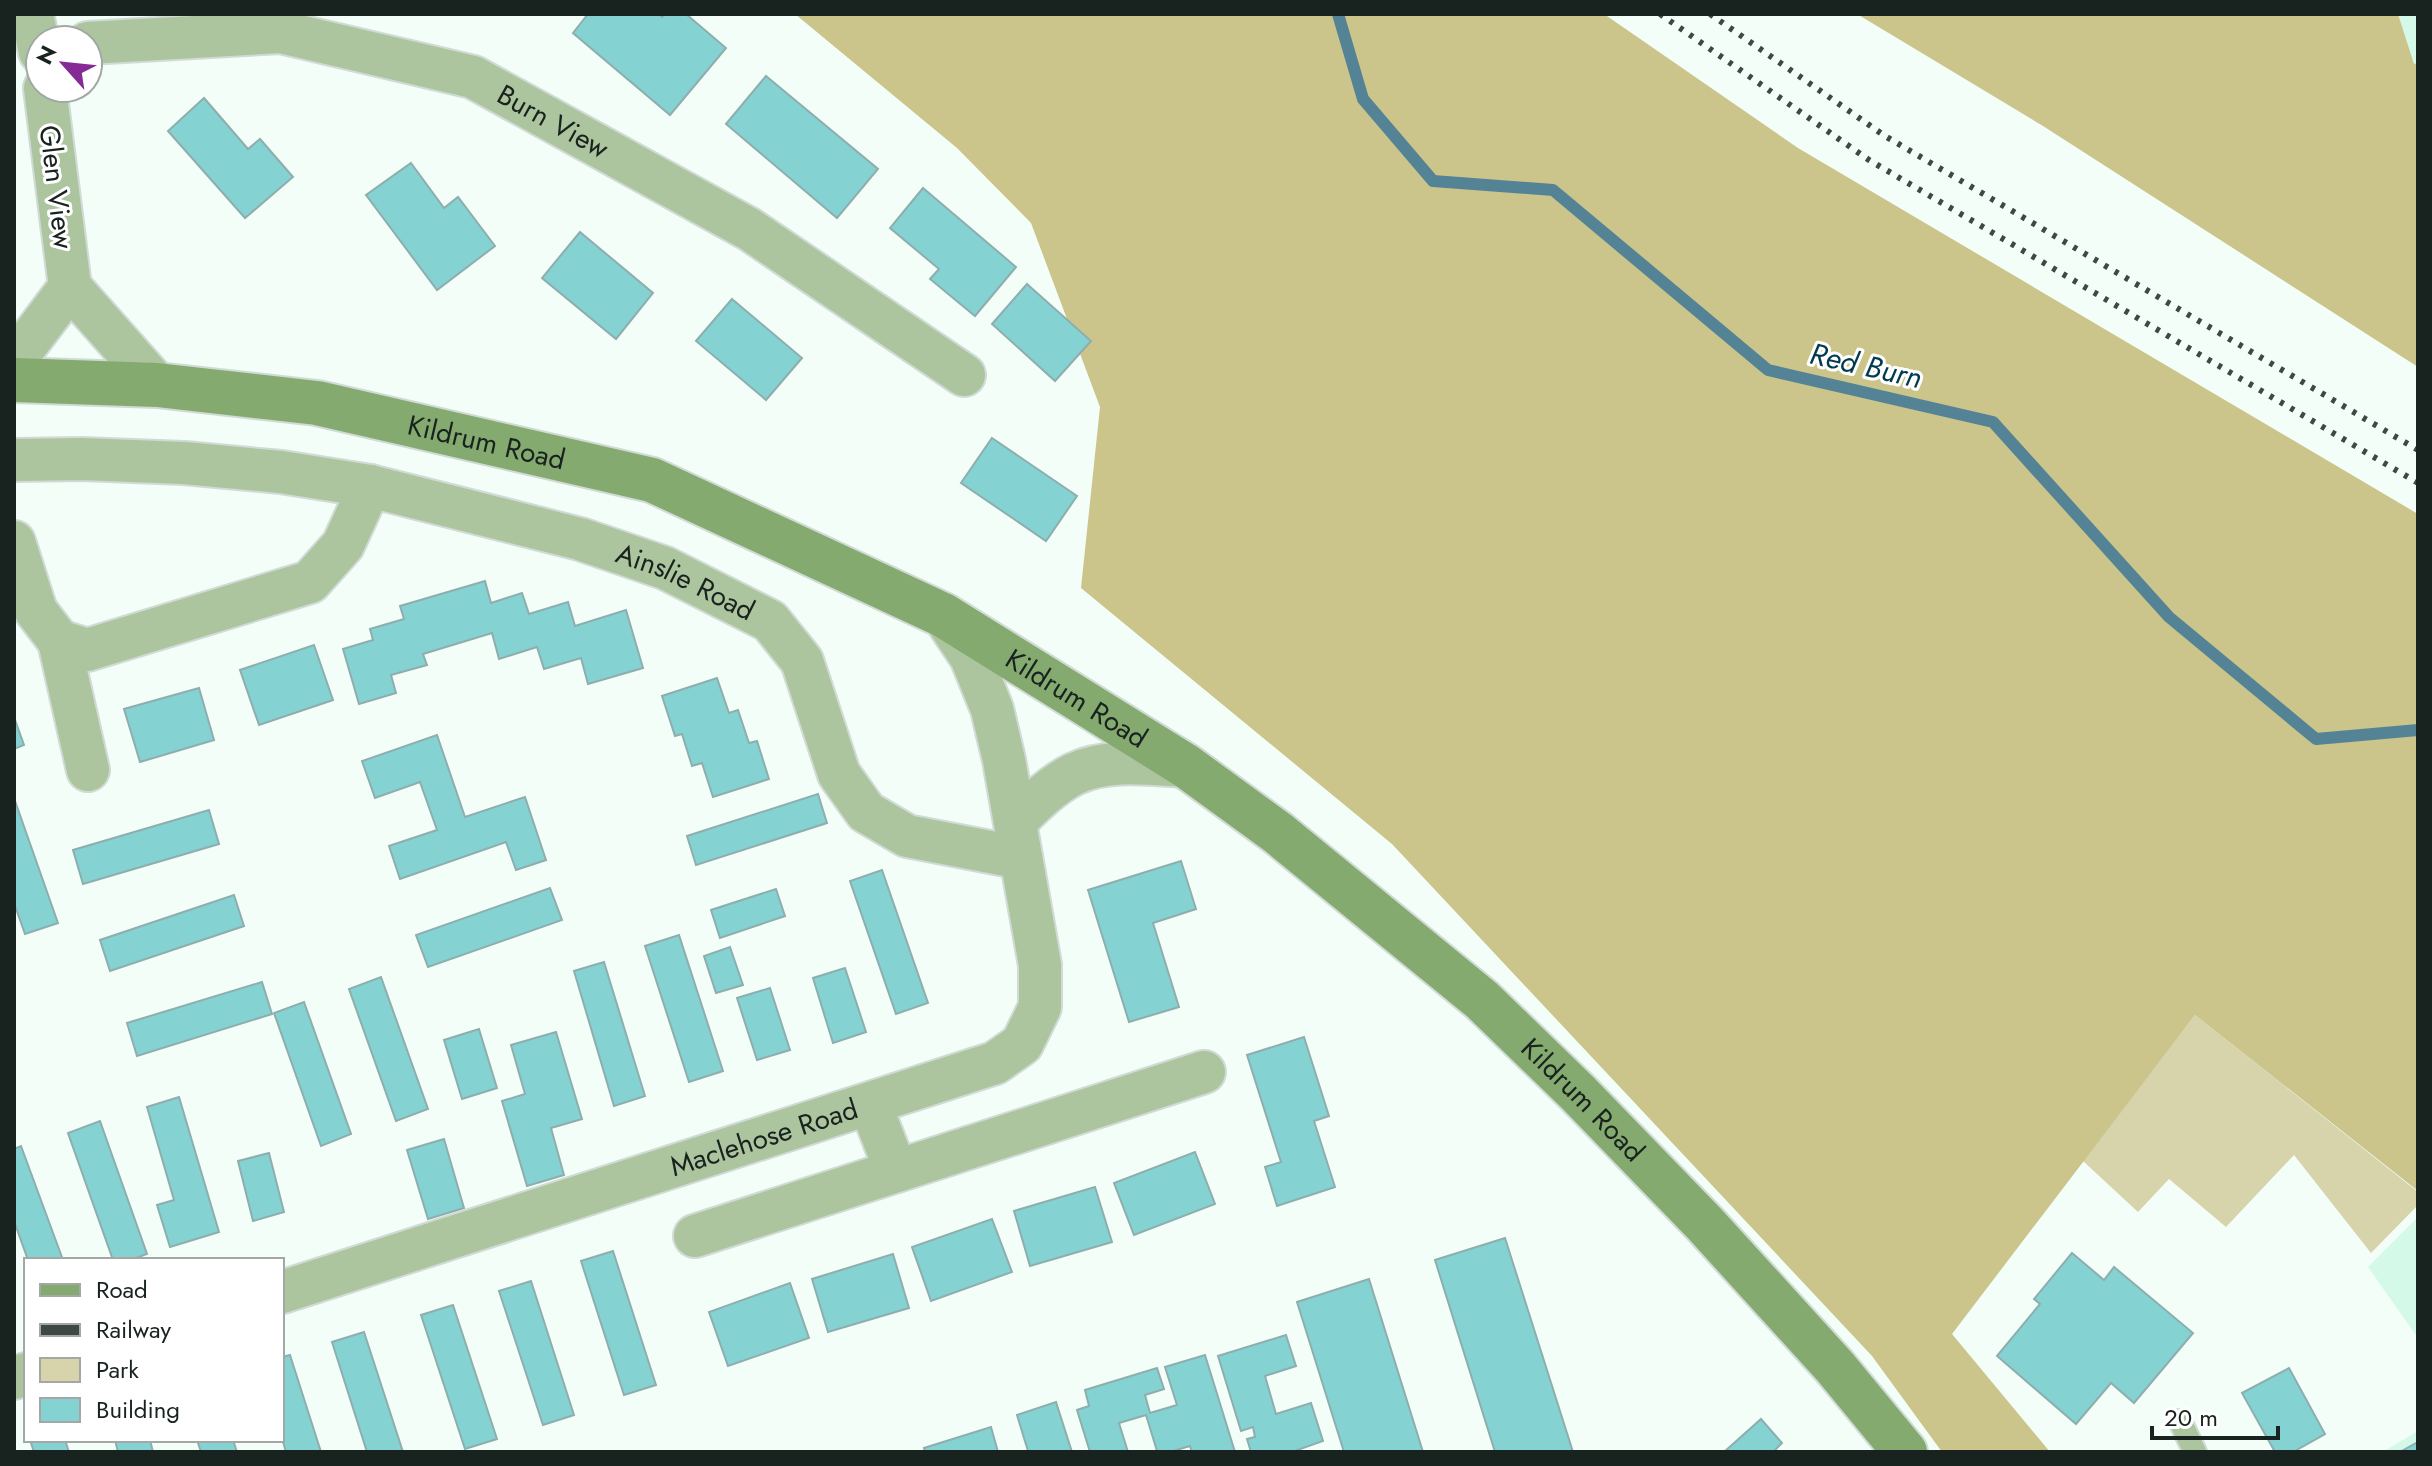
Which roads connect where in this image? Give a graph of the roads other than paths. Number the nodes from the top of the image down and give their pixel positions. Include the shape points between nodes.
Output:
1 (104, 42) edge
2 (47, 104) edge
3 (70, 287) junction
4 (14, 361) edge
5 (964, 375) dead end
6 (14, 380) edge
7 (157, 385) junction
8 (14, 460) edge
9 (370, 486) junction
10 (14, 542) edge
11 (943, 615) junction
12 (59, 641) junction
13 (1186, 766) junction
14 (88, 770) dead end
15 (1018, 840) junction
16 (1204, 1072) dead end
17 (870, 1104) junction
18 (896, 1171) junction
19 (695, 1236) dead end
20 (284, 1291) edge
21 (2180, 1421) dead end
22 (1905, 1452) edge
23 (2195, 1452) edge

1 - 5 street, Burn View via 281,32 473,77 749,229
2 - 3 street, Glen View
3 - 4 street, Glen View
3 - 7 street, Glen View
6 - 7 street, Kildrum Road
7 - 11 street, Kildrum Road via 317,403 652,480
8 - 9 street, Ainslie Road via 184,463
9 - 12 street via 343,545 310,582 87,650
9 - 15 street, Ainslie Road via 580,539 665,568 770,621 802,661 839,774 866,812 907,836
10 - 12 street via 36,611
11 - 13 street, Kildrum Road
11 - 15 street, Maclehose Road via 971,657 992,709
12 - 14 street
13 - 15 street via 1119,763 1075,773 1036,801
13 - 22 street, Kildrum Road via 1278,833 1482,1000 1705,1224
15 - 17 street, Maclehose Road via 1040,965 1040,1007 1022,1044 995,1063
16 - 18 street
17 - 18 street
17 - 20 street, Maclehose Road
18 - 19 street
21 - 23 lane

